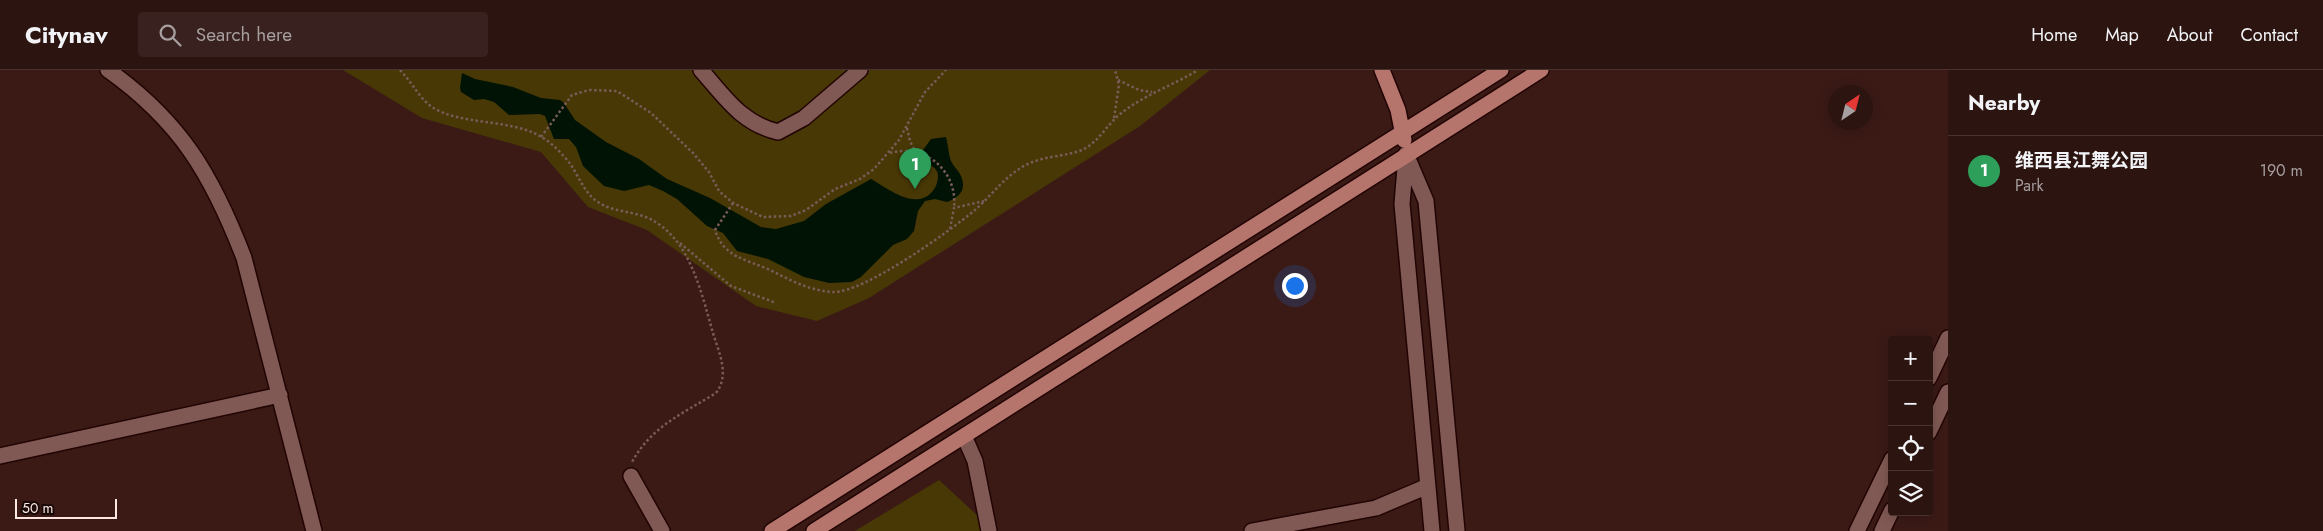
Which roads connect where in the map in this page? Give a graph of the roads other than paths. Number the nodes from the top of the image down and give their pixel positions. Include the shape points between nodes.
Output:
1 (108, 70) edge
2 (701, 70) edge
3 (860, 70) edge
4 (1382, 70) edge
5 (1501, 70) edge
6 (1540, 70) edge
7 (1403, 132) junction
8 (1406, 154) junction
9 (1948, 338) edge
10 (1933, 370) edge
11 (1948, 392) edge
12 (280, 395) junction
13 (1932, 426) edge
14 (964, 436) junction
15 (0, 456) edge
16 (1888, 468) edge
17 (631, 476) road end
18 (1428, 486) junction
19 (1889, 516) edge
20 (314, 531) edge
21 (662, 531) edge
22 (772, 531) edge
23 (814, 531) edge
24 (989, 531) edge
25 (1252, 531) edge
26 (1256, 531) edge
27 (1432, 531) edge
28 (1457, 531) edge
29 (1857, 531) edge
30 (1882, 531) edge

1 - 12 street via 155,107 178,132 227,215 244,258
2 - 3 street via 738,113 778,132 804,118
4 - 7 main road
5 - 7 main road
6 - 8 main road
7 - 8 main road
7 - 22 main road
8 - 14 main road
8 - 18 street via 1402,204
8 - 28 street via 1426,201
9 - 10 street
11 - 13 street
12 - 15 street
12 - 20 street
14 - 23 main road
14 - 24 street via 975,461
16 - 29 street
17 - 21 street
18 - 26 street via 1376,508
18 - 27 street
19 - 30 street
25 - 26 street

